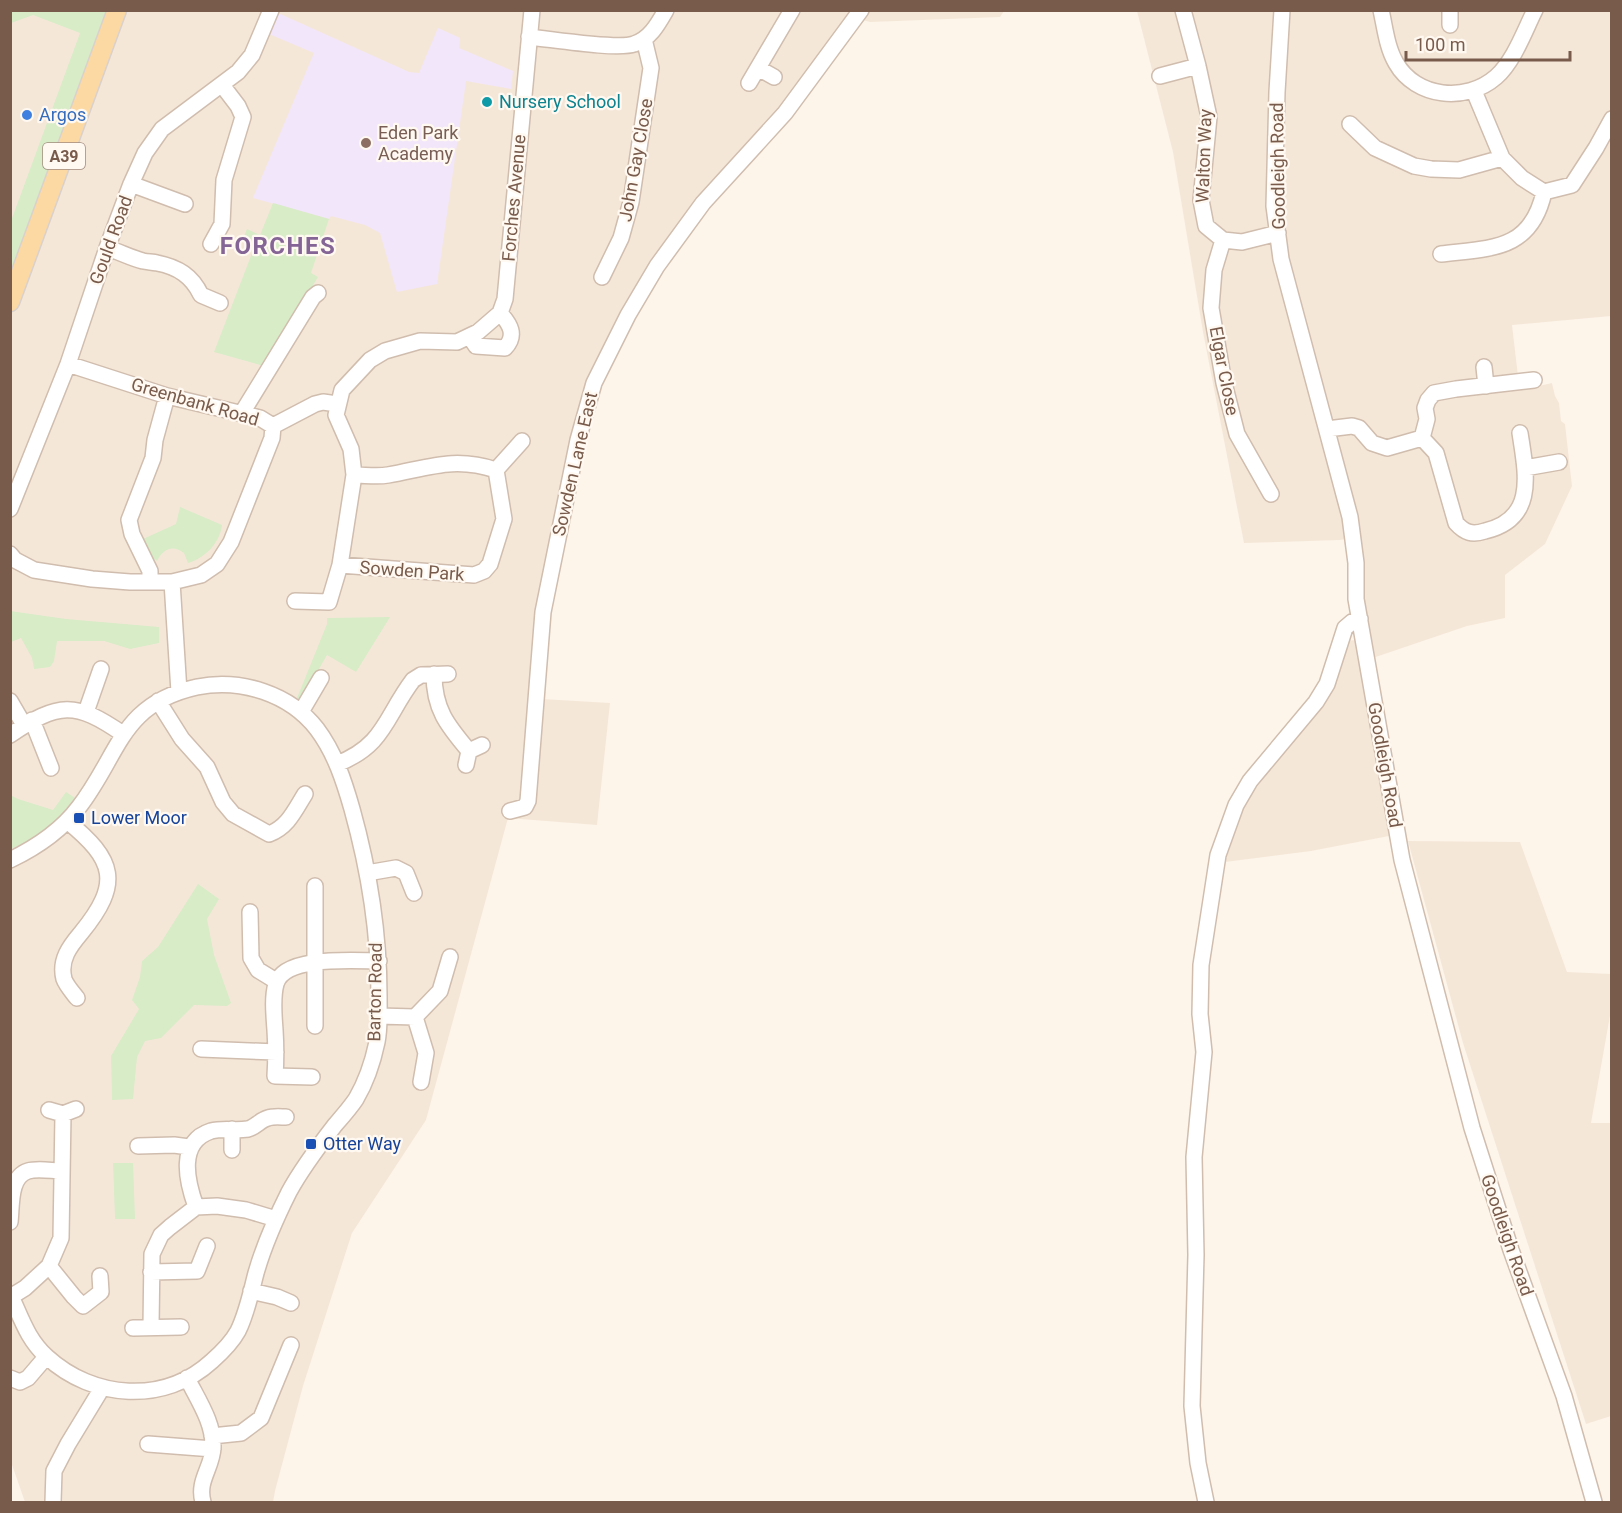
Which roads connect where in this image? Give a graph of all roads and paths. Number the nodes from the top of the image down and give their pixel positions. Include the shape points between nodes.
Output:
1 (117, 10) edge
2 (271, 10) edge
3 (532, 10) edge
4 (666, 10) edge
5 (792, 10) edge
6 (861, 10) edge
7 (1183, 10) edge
8 (1282, 10) edge
9 (1381, 10) edge
10 (1535, 10) edge
11 (530, 37) junction
12 (644, 39) junction
13 (1198, 66) junction
14 (758, 68) junction
15 (1160, 76) dead end
16 (774, 77) dead end
17 (749, 83) dead end
18 (222, 85) junction
19 (1474, 91) junction
20 (1611, 119) edge
21 (1350, 124) dead end
22 (1502, 158) junction
23 (131, 184) junction
24 (1544, 192) junction
25 (185, 204) dead end
26 (1278, 233) junction
27 (1223, 240) junction
28 (211, 244) dead end
29 (107, 248) junction
30 (1441, 254) dead end
31 (602, 277) dead end
32 (318, 293) dead end
33 (10, 302) edge
34 (220, 303) dead end
35 (500, 314) junction
36 (470, 337) junction
37 (68, 364) junction
38 (1484, 367) dead end
39 (1534, 380) dead end
40 (1486, 386) junction
41 (167, 396) junction
42 (337, 404) junction
43 (242, 413) junction
44 (273, 426) junction
45 (1327, 429) junction
46 (1520, 433) dead end
47 (1422, 438) junction
48 (522, 441) dead end
49 (1559, 462) dead end
50 (1526, 468) junction
51 (496, 470) junction
52 (354, 475) junction
53 (1271, 494) dead end
54 (10, 509) edge
55 (10, 554) edge
56 (340, 565) junction
57 (150, 581) junction
58 (172, 582) junction
59 (295, 601) dead end
60 (1359, 619) junction
61 (101, 669) dead end
62 (321, 678) dead end
63 (179, 692) junction
64 (10, 701) edge
65 (158, 701) junction
66 (86, 712) junction
67 (301, 712) junction
68 (28, 723) junction
69 (123, 734) junction
70 (10, 735) edge
71 (472, 754) dead end
72 (337, 764) junction
73 (51, 768) dead end
74 (305, 794) dead end
75 (510, 811) dead end
76 (67, 821) junction
77 (10, 860) edge
78 (367, 873) junction
79 (315, 886) dead end
80 (414, 893) dead end
81 (250, 912) dead end
82 (450, 957) dead end
83 (379, 961) junction
84 (315, 962) junction
85 (276, 981) junction
86 (76, 998) dead end
87 (379, 1016) junction
88 (415, 1017) junction
89 (315, 1026) dead end
90 (201, 1049) dead end
91 (276, 1052) junction
92 (312, 1077) dead end
93 (421, 1082) dead end
94 (63, 1111) dead end
95 (286, 1117) dead end
96 (232, 1129) junction
97 (138, 1146) dead end
98 (189, 1147) junction
99 (232, 1150) dead end
100 (62, 1171) junction
101 (11, 1197) edge
102 (196, 1207) junction
103 (276, 1219) junction
104 (10, 1222) edge
105 (207, 1246) dead end
106 (49, 1266) junction
107 (151, 1272) junction
108 (100, 1276) dead end
109 (251, 1291) junction
110 (11, 1295) edge
111 (291, 1303) dead end
112 (151, 1327) junction
113 (182, 1327) dead end
114 (133, 1328) dead end
115 (291, 1345) dead end
116 (46, 1357) junction
117 (10, 1378) edge
118 (187, 1378) junction
119 (99, 1388) junction
120 (212, 1443) junction
121 (148, 1444) dead end
122 (53, 1503) edge
123 (203, 1503) edge
124 (1206, 1503) edge
125 (1594, 1503) edge

1 - 33 main road, A39
2 - 18 street, Gould Road via 252,55
3 - 11 street, Forches Avenue
4 - 12 street
5 - 14 street
6 - 75 street, Sowden Lane East via 785,112 696,212 657,266 594,383 578,440 543,612 528,801 525,807
7 - 13 street, Walton Way
8 - 26 street, Goodleigh Road via 1274,206
9 - 19 street via 1388,43 1407,77 1435,92
10 - 19 street via 1496,77
11 - 12 street via 625,46
11 - 35 street, Forches Avenue via 505,300
12 - 31 street, John Gay Close via 651,68 631,202 621,238
13 - 15 street
13 - 27 street, Walton Way via 1209,117 1201,200 1206,226
14 - 16 street
14 - 17 street
18 - 23 street, Gould Road via 162,129 145,153
18 - 28 street via 243,117 224,180 222,224
19 - 22 street
20 - 24 street via 1572,185
21 - 22 street via 1375,148 1414,166 1459,170
22 - 24 street
23 - 25 street
23 - 29 street, Gould Road
24 - 30 street via 1540,210 1523,234 1501,246
26 - 27 street via 1242,242
26 - 45 street, Goodleigh Road via 1281,259
27 - 53 street, Elgar Close via 1214,270 1211,308 1224,382 1237,434
29 - 34 street via 145,267 157,263 180,270 201,295
29 - 37 street, Gould Road
32 - 43 street
35 - 36 street
35 - 36 street via 510,324 512,335 505,348 477,346
36 - 42 street via 457,342 420,341 385,351 356,374 342,390
37 - 41 street, Greenbank Road
37 - 54 street, Gould Road
38 - 40 street
39 - 40 street
40 - 47 street via 1434,393 1425,408 1427,419
41 - 43 street, Greenbank Road
41 - 57 street via 153,458 129,520 150,571
42 - 44 street, Greenbank Road via 315,404
42 - 52 street, Sowden Park via 336,415 351,449
43 - 44 street, Greenbank Road
44 - 58 street via 272,438 231,542 217,564 201,575
45 - 47 street via 1359,428 1372,443 1387,448
45 - 60 street, Goodleigh Road via 1350,517
46 - 50 street
47 - 50 street via 1436,453 1456,523 1468,533 1497,529 1509,521 1526,489
48 - 51 street
49 - 50 street
51 - 52 street via 476,463 446,463 386,476
51 - 56 street, Sowden Park via 504,519 484,572 463,575
52 - 56 street, Sowden Park
55 - 57 street via 33,570 92,579
56 - 59 street, Sowden Park via 329,602
57 - 58 street
58 - 63 street
60 - 124 street via 1345,628 1327,684 1316,702 1245,789 1218,855 1201,965 1204,1052 1194,1157 1197,1255 1192,1406
60 - 125 street, Goodleigh Road via 1402,860 1472,1128 1564,1396
61 - 66 street
62 - 67 street
63 - 65 street, Barton Road
63 - 67 street, Barton Road via 235,684 270,694
64 - 68 street
65 - 69 street, Barton Road
65 - 74 street via 182,739 207,767 233,814 269,834 291,819
66 - 68 street via 56,710
66 - 69 street
67 - 72 street, Barton Road via 327,743
68 - 70 street
68 - 73 street
69 - 76 street, Barton Road via 91,790
71 - 72 street via 437,704 441,674 421,675 413,680 374,742
72 - 78 street, Barton Road
76 - 77 street, Barton Road via 44,842
76 - 86 street via 99,851 108,876 105,898 71,944 64,961 64,979
78 - 80 street via 396,868 406,873
78 - 83 street, Barton Road
79 - 84 street
81 - 85 street via 251,958 258,970
82 - 88 street via 440,991
83 - 84 street
83 - 87 street, Barton Road
84 - 85 street via 296,965
84 - 89 street
85 - 91 street
87 - 88 street
87 - 103 street, Barton Road via 372,1061 355,1100 297,1177
88 - 93 street via 426,1053
90 - 91 street
91 - 92 street via 275,1076
94 - 100 street
95 - 96 street via 268,1117 251,1128
96 - 98 street via 208,1132
96 - 99 street
97 - 98 street
98 - 102 street via 187,1170
100 - 101 street via 26,1171 17,1179
100 - 106 street via 61,1238
101 - 104 street
102 - 103 street via 229,1206
102 - 107 street via 162,1235 152,1254
103 - 109 street, Barton Road
105 - 107 street via 197,1271
106 - 108 street via 83,1306 101,1293
106 - 110 street
107 - 112 street
109 - 111 street
109 - 118 street, Barton Road via 237,1332 205,1368
110 - 116 street, Barton Road via 26,1333
112 - 113 street
112 - 114 street
115 - 120 street via 261,1418 241,1433
116 - 117 street via 28,1378 20,1382
116 - 119 street, Barton Road via 68,1374
118 - 119 street, Barton Road via 144,1391
118 - 120 street via 207,1417
119 - 122 street via 54,1471
120 - 121 street
120 - 123 street via 201,1486

